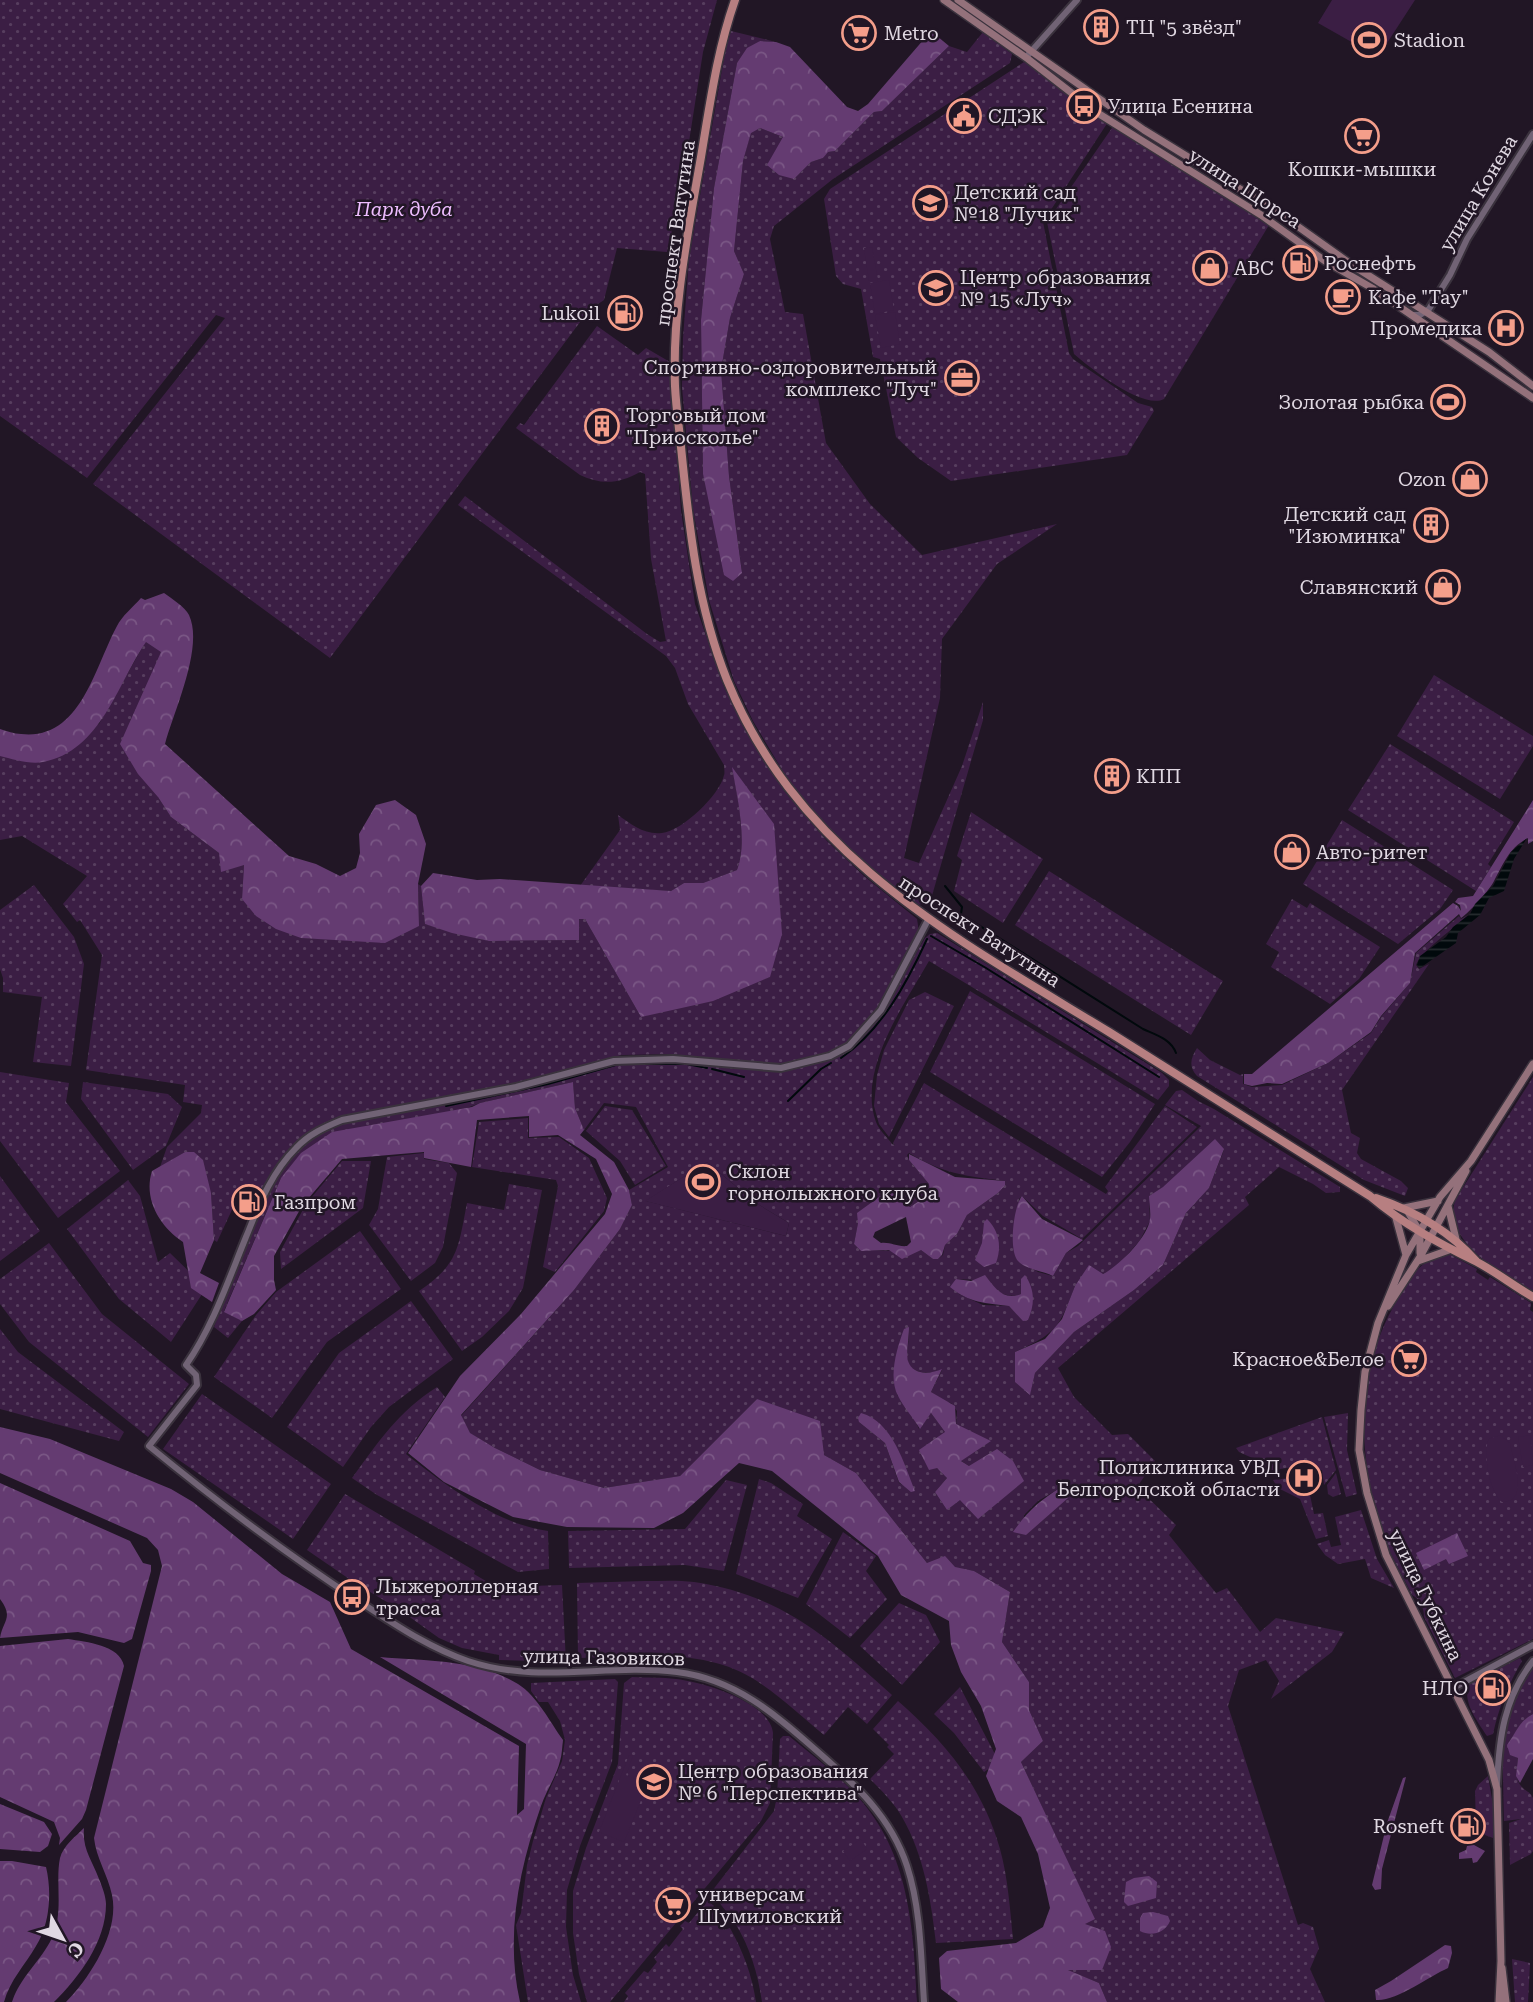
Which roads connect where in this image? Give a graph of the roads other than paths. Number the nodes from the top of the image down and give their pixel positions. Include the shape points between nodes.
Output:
1 (736, 0) edge
2 (944, 0) edge
3 (958, 0) edge
4 (1077, 0) edge
5 (1030, 53) junction
6 (1533, 134) edge
7 (1427, 312) junction
8 (1411, 315) junction
9 (1427, 326) junction
10 (1532, 383) edge
11 (1517, 387) junction
12 (1531, 396) edge
13 (928, 920) junction
14 (1533, 1064) edge
15 (1471, 1161) junction
16 (1437, 1203) junction
17 (1385, 1204) junction
18 (1406, 1209) junction
19 (1446, 1209) junction
20 (1398, 1219) junction
21 (1431, 1219) junction
22 (1436, 1227) junction
23 (1419, 1232) junction
24 (1454, 1237) junction
25 (1434, 1238) junction
26 (1447, 1249) junction
27 (1407, 1253) junction
28 (1418, 1259) junction
29 (1478, 1262) junction
30 (1533, 1297) edge
31 (1378, 1323) junction
32 (1533, 1645) edge
33 (1533, 1661) edge
34 (1453, 1688) junction
35 (1497, 1789) junction
36 (1501, 1961) junction
37 (924, 2002) edge
38 (1499, 2002) edge
39 (1506, 2002) edge

1 - 13 main road, проспект Ватутина via 715,75 684,257 677,336 675,386 701,603 728,684 788,789 867,873
2 - 8 main road, улица Щорса via 1096,112
3 - 5 main road, улица Щорса
4 - 5 street
5 - 7 main road, улица Щорса
6 - 7 street, улица Конева
7 - 8 street
7 - 9 street
7 - 10 main road, улица Щорса
8 - 9 main road, улица Щорса
9 - 11 main road, улица Щорса
10 - 11 street
10 - 12 street
11 - 12 main road, улица Щорса
13 - 17 main road, проспект Ватутина
13 - 37 street, улица Газовиков via 881,1010 849,1045 830,1056 781,1068 673,1059 614,1061 505,1090 342,1120 317,1131 282,1163 265,1189 213,1317 186,1365 198,1381 194,1390 149,1446 289,1555 443,1651 493,1668 532,1674 688,1674 726,1685 761,1704 861,1790 890,1828 913,1886
14 - 15 main road
15 - 16 main road
15 - 19 main road
16 - 18 main road
16 - 19 main road via 1439,1211
16 - 21 main road
17 - 18 main road, проспект Ватутина
17 - 20 main road, проспект Ватутина
18 - 20 main road via 1407,1218
18 - 21 main road, проспект Ватутина
18 - 23 main road
19 - 21 main road
19 - 22 main road
19 - 24 main road
20 - 23 main road, проспект Ватутина
20 - 27 main road
21 - 22 main road, проспект Ватутина
21 - 23 main road
22 - 24 main road, проспект Ватутина
22 - 25 main road
23 - 25 main road, проспект Ватутина
23 - 27 main road, улица Губкина
23 - 28 main road
24 - 25 main road
24 - 26 main road via 1445,1241
24 - 29 main road, проспект Ватутина
25 - 26 main road, проспект Ватутина
25 - 28 main road, улица Губкина
26 - 28 main road
26 - 29 main road, проспект Ватутина
27 - 28 main road via 1416,1251
27 - 31 main road, улица Губкина
28 - 31 main road, улица Губкина
29 - 30 main road, проспект Ватутина
31 - 34 main road, улица Губкина via 1361,1401 1359,1450 1367,1493 1386,1555
32 - 34 street
33 - 35 street, улица Губкина via 1507,1706 1499,1743
34 - 35 main road, улица Губкина via 1489,1760
35 - 36 main road, улица Губкина
36 - 38 main road, улица Губкина
36 - 39 main road, улица Губкина

